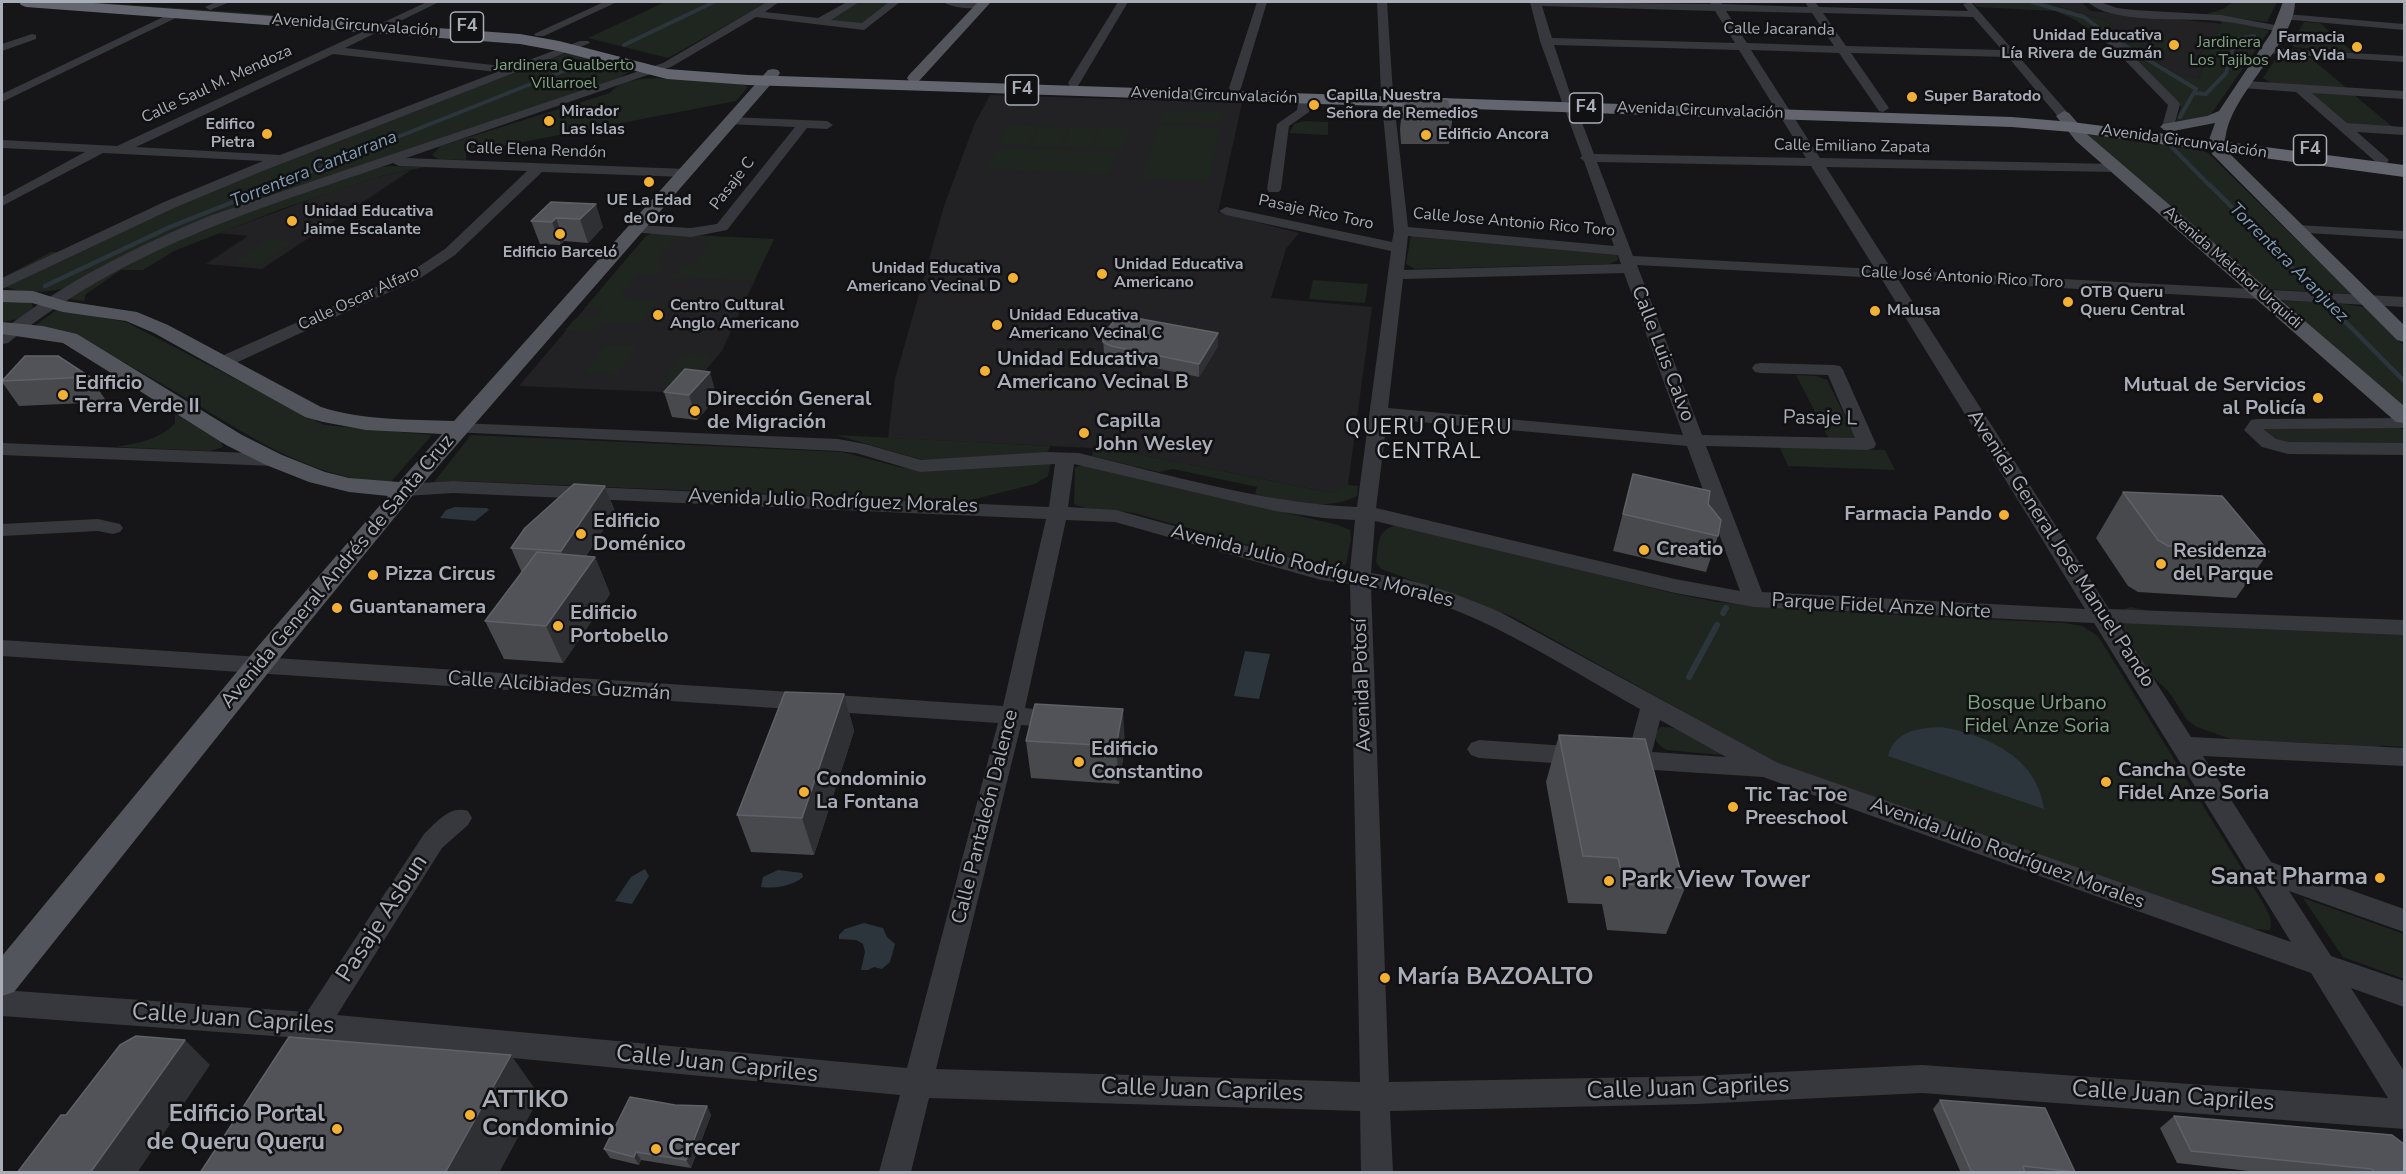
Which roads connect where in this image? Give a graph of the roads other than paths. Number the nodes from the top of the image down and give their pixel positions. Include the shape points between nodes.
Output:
1 (26, 2) edge
2 (134, 2) edge
3 (225, 2) edge
4 (612, 2) edge
5 (774, 2) edge
6 (854, 2) edge
7 (895, 2) edge
8 (948, 2) edge
9 (1123, 2) edge
10 (1262, 2) edge
11 (1382, 2) edge
12 (1535, 2) edge
13 (1966, 2) edge
14 (2289, 2) edge
15 (409, 3) edge
16 (983, 3) edge
17 (430, 4) edge
18 (2096, 4) edge
19 (1717, 5) edge
20 (2314, 5) dead end
21 (1812, 6) edge
22 (210, 7) junction
23 (180, 12) junction
24 (754, 14) junction
25 (1977, 14) junction
26 (2307, 20) junction
27 (821, 21) junction
28 (2283, 23) junction
29 (387, 24) junction
30 (2404, 27) edge
31 (540, 34) junction
32 (32, 37) dead end
33 (2108, 40) dead end
34 (1546, 41) junction
35 (576, 46) junction
36 (1742, 46) junction
37 (2, 48) edge
38 (1842, 48) junction
39 (330, 50) junction
40 (2268, 51) junction
41 (2012, 54) junction
42 (2404, 59) edge
43 (659, 68) junction
44 (511, 70) junction
45 (769, 77) junction
46 (914, 78) junction
47 (1074, 83) junction
48 (2246, 85) junction
49 (1235, 88) junction
50 (2300, 88) junction
51 (2404, 95) edge
52 (1387, 97) junction
53 (2, 98) edge
54 (1305, 99) junction
55 (1568, 103) junction
56 (1883, 108) junction
57 (1783, 109) junction
58 (2225, 114) junction
59 (730, 121) junction
60 (2068, 121) junction
61 (804, 124) junction
62 (827, 125) dead end
63 (2344, 127) junction
64 (2168, 128) junction
65 (2404, 131) edge
66 (2216, 141) junction
67 (2, 144) edge
68 (102, 149) junction
69 (119, 150) junction
70 (285, 158) junction
71 (1587, 158) junction
72 (2382, 160) junction
73 (384, 161) junction
74 (1817, 163) junction
75 (2404, 163) edge
76 (538, 168) junction
77 (2116, 168) junction
78 (2404, 171) edge
79 (686, 173) junction
80 (1274, 189) dead end
81 (2, 202) edge
82 (1226, 211) dead end
83 (636, 229) junction
84 (2297, 229) junction
85 (1401, 231) junction
86 (2404, 235) edge
87 (1399, 248) junction
88 (1627, 260) junction
89 (1885, 273) junction
90 (1395, 275) junction
91 (2, 284) edge
92 (2264, 295) junction
93 (2, 296) edge
94 (2368, 301) junction
95 (51, 303) junction
96 (2404, 303) edge
97 (6, 332) edge
98 (2404, 336) edge
99 (221, 363) junction
100 (1761, 368) dead end
101 (1380, 413) junction
102 (2404, 417) edge
103 (2404, 423) edge
104 (459, 428) junction
105 (1695, 440) junction
106 (2, 449) edge
107 (2404, 449) edge
108 (1065, 458) junction
109 (274, 460) junction
110 (405, 490) junction
111 (1058, 512) junction
112 (1367, 513) junction
113 (113, 528) dead end
114 (2, 530) edge
115 (1360, 579) junction
116 (1754, 600) junction
117 (2103, 616) junction
118 (2404, 627) edge
119 (2, 648) edge
120 (259, 665) junction
121 (1652, 706) junction
122 (1012, 716) junction
123 (1082, 720) edge
124 (2185, 746) junction
125 (1479, 749) dead end
126 (2404, 756) edge
127 (1638, 760) junction
128 (1769, 770) junction
129 (459, 818) dead end
130 (2262, 870) junction
131 (2404, 920) edge
132 (2320, 965) junction
133 (2, 981) edge
134 (2404, 994) edge
135 (2, 1003) edge
136 (314, 1026) junction
137 (918, 1083) junction
138 (2404, 1096) edge
139 (1374, 1097) junction
140 (2404, 1114) edge
141 (895, 1173) edge
142 (1377, 1173) edge

1 - 23 highway, Avenida Circunvalación / F4
2 - 22 highway, Avenida Circunvalación / F4
3 - 22 street
4 - 31 street
5 - 24 street
6 - 27 street
7 - 27 street via 864,27
8 - 16 street
9 - 47 street
10 - 49 street
11 - 52 street, Avenida Potosí
12 - 19 street
12 - 34 street, Calle Luis Calvo
13 - 25 street
14 - 28 main road
15 - 17 street
16 - 46 main road
17 - 29 street, Calle Saul M. Mendoza
18 - 28 street via 2119,11
19 - 21 street
19 - 36 street, Avenida General José Manuel Pando
20 - 26 street
21 - 25 street
21 - 38 street
22 - 29 highway, Avenida Circunvalación / F4
23 - 29 highway, Avenida Circunvalación / F4
23 - 53 street
24 - 27 street
24 - 43 street
25 - 41 street
26 - 28 street
26 - 30 street
28 - 40 main road
29 - 31 highway, Avenida Circunvalación / F4
29 - 35 highway, Avenida Circunvalación / F4
29 - 39 street, Calle Saul M. Mendoza
31 - 35 highway, Avenida Circunvalación / F4
32 - 37 street
33 - 64 street via 2174,104
34 - 36 street, Calle Jacaranda
34 - 55 street, Calle Luis Calvo
35 - 43 highway, Avenida Circunvalación / F4
35 - 44 street
36 - 38 street, Calle Jacaranda
36 - 57 street, Avenida General José Manuel Pando
38 - 41 street, Calle Jacaranda
38 - 56 street
39 - 44 street
39 - 69 street, Calle Saul M. Mendoza
40 - 42 street
40 - 48 main road
41 - 60 street
43 - 45 highway, Avenida Circunvalación / F4 via 675,75
43 - 73 street
44 - 70 street
45 - 46 highway, Avenida Circunvalación / F4
45 - 54 highway, Avenida Circunvalación / F4
45 - 59 main road, Avenida General Andrés de Santa Cruz
46 - 47 highway, Avenida Circunvalación / F4
47 - 49 highway, Avenida Circunvalación / F4
48 - 50 street
48 - 58 main road
49 - 52 highway, Avenida Circunvalación / F4
50 - 51 street
50 - 63 street
52 - 54 highway, Avenida Circunvalación / F4
52 - 55 highway, Avenida Circunvalación / F4
52 - 85 street, Avenida Potosí
54 - 80 street via 1303,112 1283,124
55 - 57 highway, Avenida Circunvalación / F4
55 - 71 street, Calle Luis Calvo
56 - 57 highway, Avenida Circunvalación / F4
56 - 60 highway, Avenida Circunvalación / F4
57 - 60 highway, Avenida Circunvalación / F4 via 2012,122
57 - 74 street, Avenida General José Manuel Pando
58 - 64 main road
58 - 66 main road
59 - 61 street
59 - 79 main road, Avenida General Andrés de Santa Cruz
60 - 64 highway, Avenida Circunvalación / F4
60 - 66 highway, Avenida Circunvalación / F4
60 - 77 main road, Avenida Melchor Urquidi
61 - 62 street
61 - 83 street, Pasaje C via 722,227 700,232
63 - 65 street
63 - 72 street
64 - 66 highway, Avenida Circunvalación / F4
66 - 72 highway, Avenida Circunvalación / F4
66 - 78 highway, Avenida Circunvalación / F4
66 - 84 main road via 2220,155
67 - 68 street
68 - 69 street
68 - 81 street
69 - 70 street
70 - 91 street via 169,205
71 - 74 street, Calle Emiliano Zapata
71 - 88 street, Calle Luis Calvo
72 - 75 highway, Avenida Circunvalación / F4
73 - 76 street, Calle Elena Rendón
73 - 95 street via 170,237
74 - 77 street, Calle Emiliano Zapata
74 - 89 street, Avenida General José Manuel Pando
76 - 79 street, Calle Elena Rendón
76 - 99 street, Calle Oscar Alfaro via 450,252 417,274
77 - 92 main road, Avenida Melchor Urquidi
79 - 83 main road, Avenida General Andrés de Santa Cruz
82 - 87 street, Pasaje Rico Toro
83 - 104 main road, Avenida General Andrés de Santa Cruz
84 - 86 street
84 - 94 main road
85 - 87 street, Avenida Potosí
85 - 88 street, Calle Jose Antonio Rico Toro
87 - 90 street, Avenida Potosí
88 - 89 street, Calle José Antonio Rico Toro
88 - 90 street, Calle José Antonio Rico Toro
88 - 105 street, Calle Luis Calvo
89 - 92 street, Calle José Antonio Rico Toro
89 - 117 street, Avenida General José Manuel Pando
90 - 101 street, Avenida Potosí
92 - 94 street, Calle José Antonio Rico Toro
92 - 102 main road, Avenida Melchor Urquidi
93 - 95 main road, Avenida Julio Rodríguez Morales via 33,297
94 - 96 street, Calle José Antonio Rico Toro
94 - 98 main road
95 - 97 street
95 - 99 main road, Avenida Julio Rodríguez Morales via 130,316
97 - 109 main road, Avenida Julio Rodríguez Morales via 44,332 70,338 234,440
99 - 104 main road, Avenida Julio Rodríguez Morales via 329,418
100 - 105 street, Pasaje L via 1834,370 1867,444
101 - 105 street
101 - 112 street, Avenida Potosí
103 - 107 street via 2257,424 2253,430 2269,443 2288,448
104 - 108 street, Avenida Julio Rodríguez Morales via 838,445 920,466
104 - 110 main road, Avenida General Andrés de Santa Cruz
105 - 116 street, Calle Luis Calvo
106 - 109 street
108 - 111 street, Calle Pantaleón Dalence
108 - 112 street, Avenida Julio Rodríguez Morales via 1275,505
109 - 110 main road, Avenida Julio Rodríguez Morales via 350,485
110 - 111 street, Avenida Julio Rodríguez Morales via 453,487
110 - 120 main road, Avenida General Andrés de Santa Cruz
111 - 115 street, Avenida Julio Rodríguez Morales via 1116,516 1321,573
111 - 122 street, Calle Pantaleón Dalence
112 - 115 street, Avenida Potosí
112 - 116 street, Parque Fidel Anze Norte via 1675,586
113 - 114 street via 98,525
115 - 121 street, Avenida Julio Rodríguez Morales via 1416,589 1492,617
115 - 139 street, Avenida Potosí
116 - 117 street, Parque Fidel Anze Norte
117 - 118 street, Parque Fidel Anze Norte
117 - 124 street, Avenida General José Manuel Pando
119 - 120 street, Calle Alcibiades Guzmán
120 - 122 street, Calle Alcibiades Guzmán
120 - 133 main road, Avenida General Andrés de Santa Cruz
121 - 127 street
121 - 128 street, Avenida Julio Rodríguez Morales
122 - 123 street, Calle Alcibiades Guzmán
122 - 137 street, Calle Pantaleón Dalence
124 - 126 street
124 - 130 street, Avenida General José Manuel Pando
125 - 127 street
127 - 128 street
128 - 132 street, Avenida Julio Rodríguez Morales
129 - 136 street, Pasaje Asbun via 433,841
130 - 131 street
130 - 132 street, Avenida General José Manuel Pando
132 - 134 street, Avenida Julio Rodríguez Morales
132 - 138 street, Avenida General José Manuel Pando
135 - 136 street, Calle Juan Capriles
136 - 137 street, Calle Juan Capriles
137 - 139 street, Calle Juan Capriles
137 - 141 street, Calle Pantaleón Dalence
139 - 140 street, Calle Juan Capriles via 1697,1090 1922,1079
139 - 142 street, Avenida Potosí

